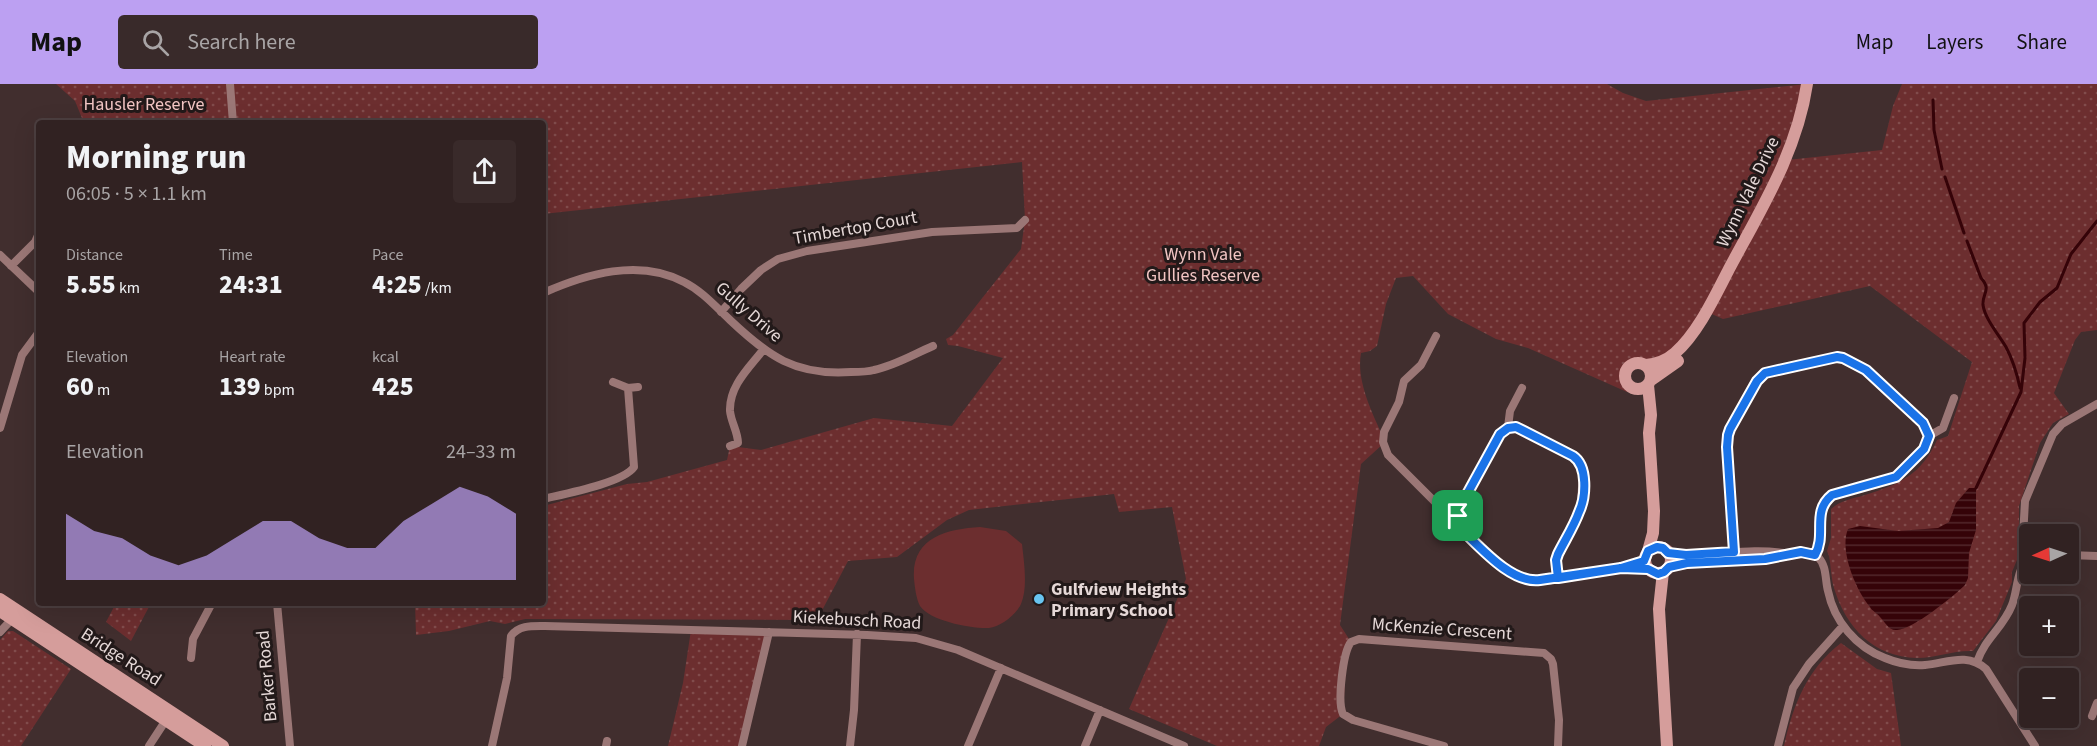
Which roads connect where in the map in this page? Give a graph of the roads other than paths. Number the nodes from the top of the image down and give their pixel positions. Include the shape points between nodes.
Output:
1 (230, 84) edge
2 (1807, 84) edge
3 (233, 120) edge
4 (1026, 220) dead end
5 (1017, 228) junction
6 (1024, 235) dead end
7 (36, 240) edge
8 (0, 255) edge
9 (11, 266) junction
10 (36, 289) edge
11 (546, 292) edge
12 (1707, 311) junction
13 (722, 312) junction
14 (36, 336) edge
15 (1436, 336) dead end
16 (933, 346) dead end
17 (763, 350) junction
18 (1646, 365) junction
19 (613, 382) dead end
20 (1645, 385) junction
21 (1521, 388) dead end
22 (1954, 398) dead end
23 (2097, 404) edge
24 (0, 428) edge
25 (1508, 428) junction
26 (1929, 436) junction
27 (730, 446) dead end
28 (546, 498) edge
29 (1654, 511) junction
30 (1458, 516) junction
31 (2023, 524) edge
32 (1667, 551) junction
33 (1815, 555) junction
34 (2079, 555) edge
35 (1734, 556) junction
36 (2097, 556) edge
37 (1654, 565) junction
38 (1558, 578) junction
39 (2019, 578) edge
40 (0, 599) edge
41 (210, 606) edge
42 (277, 606) edge
43 (0, 611) edge
44 (15, 615) junction
45 (1844, 626) junction
46 (0, 632) edge
47 (769, 633) junction
48 (857, 634) junction
49 (191, 658) dead end
50 (1977, 662) junction
51 (1001, 668) junction
52 (2097, 703) edge
53 (1100, 710) junction
54 (169, 717) junction
55 (2091, 717) dead end
56 (149, 746) edge
57 (205, 746) edge
58 (223, 746) edge
59 (290, 746) edge
60 (492, 746) edge
61 (742, 746) edge
62 (850, 746) edge
63 (968, 746) edge
64 (1085, 746) edge
65 (1184, 746) edge
66 (1444, 746) edge
67 (1558, 746) edge
68 (1667, 746) edge
69 (1778, 746) edge
70 (2035, 746) edge

1 - 3 street
2 - 12 main road, Wynn Vale Drive via 1784,165
4 - 5 street
5 - 6 street
5 - 13 street, Timbertop Court via 932,232 807,250 778,259 760,270
7 - 9 street
8 - 9 street
9 - 10 street
11 - 13 street, Gully Drive via 601,272 648,271 684,282
12 - 18 main road, Wynn Vale Drive via 1675,353
12 - 20 main road, Wynn Vale Drive via 1687,352
13 - 17 street, Gully Drive
14 - 24 street via 22,355
15 - 30 street via 1421,365 1404,381 1383,442 1388,455 1443,510
16 - 17 street, Gully Drive via 873,371 837,373 787,364
17 - 27 street via 732,394 730,410 738,443
18 - 20 main road via 1650,371
18 - 20 main road via 1633,364 1626,371 1631,387
19 - 28 street via 633,387 634,467 619,479
20 - 29 main road
21 - 25 street via 1510,411
22 - 26 street via 1943,428
23 - 31 street via 2062,424 2053,434 2024,508
25 - 30 street via 1500,434
25 - 38 street via 1519,428 1573,456 1583,469 1581,506 1556,560
26 - 33 street via 1924,449 1896,477 1832,495 1825,501 1820,514 1820,545
26 - 35 street via 1923,423 1866,370 1843,358 1765,373 1728,435
29 - 32 main road
29 - 37 main road
30 - 38 street via 1462,530 1520,578
32 - 35 street
32 - 37 main road via 1671,560
32 - 37 main road via 1657,547
33 - 35 street via 1788,553 1765,559
33 - 45 street via 1824,565 1831,603
34 - 36 street
35 - 37 street
37 - 38 street
37 - 68 main road
39 - 50 street via 2009,611 1985,643
40 - 44 main road, Bridge Road
41 - 49 street via 193,639
42 - 59 street, Barker Road
43 - 44 main road, Bridge Road
44 - 46 street
44 - 54 main road, Bridge Road
45 - 50 street via 1865,648 1893,662 1924,665 1961,658
45 - 69 street via 1793,688
47 - 48 street, Kiekebusch Road
47 - 60 street, Kiekebusch Road via 522,627 511,636 507,678
47 - 61 street
48 - 51 street, Kiekebusch Road via 936,642
48 - 62 street
50 - 70 street via 1986,669
51 - 53 street, Kiekebusch Road
51 - 63 street
52 - 55 street
53 - 64 street
53 - 65 street, Kiekebusch Road
54 - 56 street
54 - 57 main road, Bridge Road
54 - 58 main road, Bridge Road
66 - 67 street, McKenzie Crescent via 1343,714 1342,683 1351,642 1359,639 1545,653 1553,664

